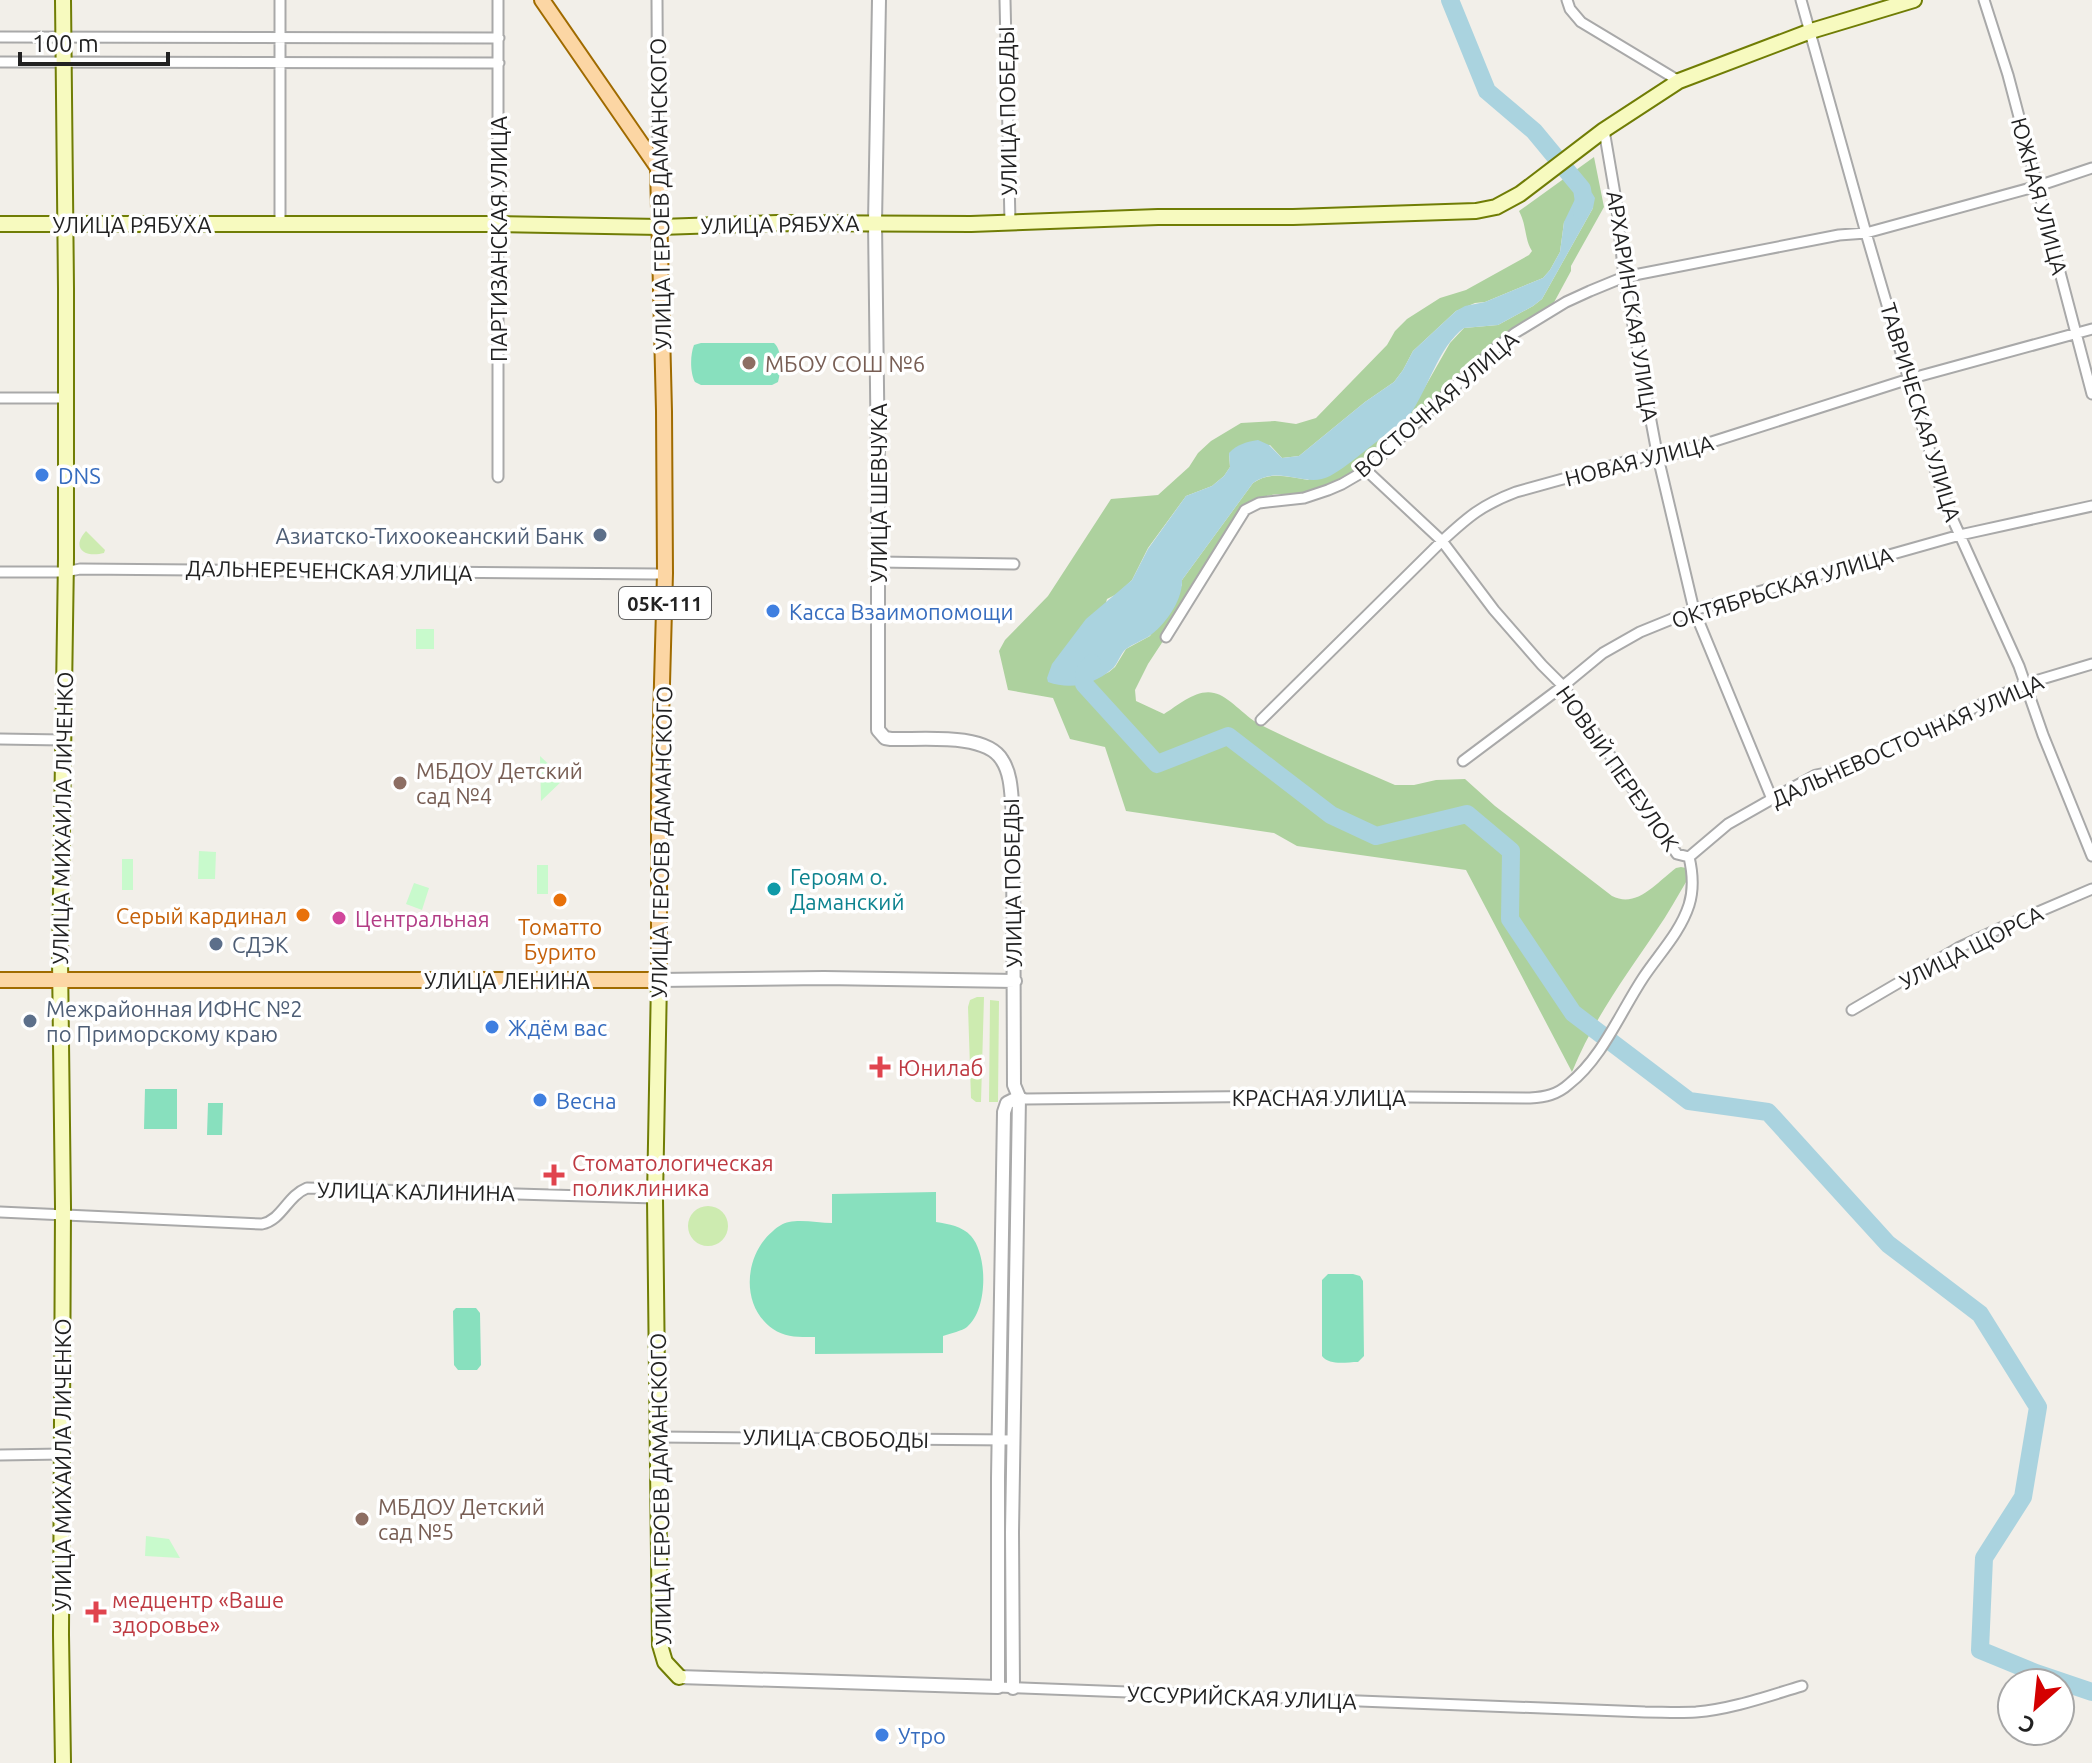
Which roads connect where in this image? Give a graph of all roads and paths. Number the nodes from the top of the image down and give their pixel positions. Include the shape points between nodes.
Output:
1 (63, 0) edge
2 (280, 0) edge
3 (498, 0) edge
4 (542, 0) edge
5 (657, 0) edge
6 (879, 0) edge
7 (1005, 0) edge
8 (1567, 0) edge
9 (1801, 0) edge
10 (1914, 0) edge
11 (1984, 0) edge
12 (1811, 31) junction
13 (0, 37) edge
14 (63, 37) junction
15 (279, 37) junction
16 (499, 38) junction
17 (64, 61) junction
18 (279, 61) junction
19 (0, 62) edge
20 (499, 63) junction
21 (1679, 81) junction
22 (1604, 130) junction
23 (658, 168) junction
24 (2092, 168) edge
25 (2038, 186) junction
26 (875, 222) junction
27 (1010, 222) junction
28 (65, 223) junction
29 (0, 224) edge
30 (280, 224) junction
31 (498, 224) junction
32 (660, 227) junction
33 (1866, 233) junction
34 (1624, 277) junction
35 (2092, 329) edge
36 (2076, 334) junction
37 (1909, 379) junction
38 (2092, 394) edge
39 (0, 398) edge
40 (66, 398) junction
41 (1657, 453) junction
42 (1366, 470) junction
43 (498, 477) dead end
44 (2092, 506) edge
45 (1960, 535) junction
46 (1442, 541) junction
47 (878, 562) junction
48 (1014, 564) dead end
49 (0, 572) edge
50 (65, 572) junction
51 (657, 574) dead end
52 (1694, 610) junction
53 (1166, 637) dead end
54 (2092, 664) edge
55 (2025, 684) junction
56 (1563, 686) junction
57 (1261, 720) dead end
58 (0, 739) edge
59 (891, 739) joint
60 (63, 740) junction
61 (1463, 761) dead end
62 (1772, 799) junction
63 (2092, 856) edge
64 (1689, 857) junction
65 (2092, 889) edge
66 (0, 980) edge
67 (61, 980) junction
68 (659, 980) junction
69 (1015, 981) junction
70 (1852, 1010) dead end
71 (1600, 1049) joint
72 (1019, 1097) junction
73 (655, 1198) junction
74 (0, 1212) edge
75 (63, 1214) junction
76 (658, 1437) junction
77 (999, 1439) junction
78 (1013, 1440) junction
79 (63, 1454) junction
80 (0, 1455) edge
81 (679, 1677) joint
82 (1802, 1686) dead end
83 (998, 1687) junction
84 (1013, 1688) junction
85 (63, 1763) edge

1 - 14 main road, УЛИЦА МИХАИЛА ЛИЧЕНКО
2 - 15 street
3 - 16 street, ПАРТИЗАНСКАЯ УЛИЦА
4 - 23 main road
5 - 23 street, УЛИЦА ГЕРОЕВ ДАМАНСКОГО
6 - 26 street, УЛИЦА ШЕВЧУКА
7 - 27 street, УЛИЦА ПОБЕДЫ
8 - 21 street via 1581,22
9 - 12 street, ТАВРИЧЕСКАЯ УЛИЦА
10 - 12 main road, УЛИЦА РЯБУХА
11 - 25 street, ЮЖНАЯ УЛИЦА
12 - 21 main road, УЛИЦА РЯБУХА
12 - 33 street, ТАВРИЧЕСКАЯ УЛИЦА
13 - 14 street
14 - 15 street
14 - 17 main road, УЛИЦА МИХАИЛА ЛИЧЕНКО
15 - 16 street
15 - 18 street
16 - 20 street, ПАРТИЗАНСКАЯ УЛИЦА
17 - 18 street
17 - 19 street
17 - 28 main road, УЛИЦА МИХАИЛА ЛИЧЕНКО
18 - 20 street
18 - 30 street
20 - 31 street, ПАРТИЗАНСКАЯ УЛИЦА
21 - 22 main road, УЛИЦА РЯБУХА
22 - 27 main road, УЛИЦА РЯБУХА via 1509,201 1476,211
22 - 34 street, АРХАРИНСКАЯ УЛИЦА
23 - 32 main road, УЛИЦА ГЕРОЕВ ДАМАНСКОГО / 05К-111
24 - 25 street, ВОСТОЧНАЯ УЛИЦА
25 - 33 street, ВОСТОЧНАЯ УЛИЦА
25 - 36 street, ЮЖНАЯ УЛИЦА
26 - 27 main road, УЛИЦА РЯБУХА
26 - 32 main road, УЛИЦА РЯБУХА
26 - 47 street, УЛИЦА ШЕВЧУКА
28 - 29 main road, УЛИЦА РЯБУХА
28 - 30 main road, УЛИЦА РЯБУХА
28 - 40 main road, УЛИЦА МИХАИЛА ЛИЧЕНКО
30 - 31 main road, УЛИЦА РЯБУХА
31 - 32 main road, УЛИЦА РЯБУХА
31 - 43 street, ПАРТИЗАНСКАЯ УЛИЦА
32 - 68 main road, УЛИЦА ГЕРОЕВ ДАМАНСКОГО / 05К-111 via 665,604
33 - 34 street, ВОСТОЧНАЯ УЛИЦА
33 - 37 street, ТАВРИЧЕСКАЯ УЛИЦА
34 - 41 street, АРХАРИНСКАЯ УЛИЦА
34 - 42 street, ВОСТОЧНАЯ УЛИЦА via 1566,302 1506,339
35 - 36 street, НОВАЯ УЛИЦА
36 - 37 street, НОВАЯ УЛИЦА
36 - 38 street, ЮЖНАЯ УЛИЦА
37 - 41 street, НОВАЯ УЛИЦА via 1674,454
37 - 45 street, ТАВРИЧЕСКАЯ УЛИЦА
39 - 40 street
40 - 50 main road, УЛИЦА МИХАИЛА ЛИЧЕНКО
41 - 46 street, НОВАЯ УЛИЦА via 1494,500
41 - 52 street, АРХАРИНСКАЯ УЛИЦА
42 - 46 street, НОВЫЙ ПЕРЕУЛОК
42 - 53 street, ВОСТОЧНАЯ УЛИЦА via 1304,498 1259,503 1245,510
44 - 45 street, ОКТЯБРЬСКАЯ УЛИЦА
45 - 52 street, ОКТЯБРЬСКАЯ УЛИЦА
45 - 55 street, ТАВРИЧЕСКАЯ УЛИЦА
46 - 56 street, НОВЫЙ ПЕРЕУЛОК via 1494,610
46 - 57 street, НОВАЯ УЛИЦА
47 - 48 street
47 - 59 street, УЛИЦА ШЕВЧУКА via 876,714 878,730
49 - 50 street, ДАЛЬНЕРЕЧЕНСКАЯ УЛИЦА
50 - 51 street, ДАЛЬНЕРЕЧЕНСКАЯ УЛИЦА
50 - 60 main road, УЛИЦА МИХАИЛА ЛИЧЕНКО
52 - 56 street, ОКТЯБРЬСКАЯ УЛИЦА via 1603,653
52 - 62 street, АРХАРИНСКАЯ УЛИЦА
54 - 55 street, ДАЛЬНЕВОСТОЧНАЯ УЛИЦА
55 - 62 street, ДАЛЬНЕВОСТОЧНАЯ УЛИЦА
55 - 63 street, ТАВРИЧЕСКАЯ УЛИЦА
56 - 61 street, ОКТЯБРЬСКАЯ УЛИЦА
56 - 64 street, НОВЫЙ ПЕРЕУЛОК via 1677,854
58 - 60 street
59 - 69 street, УЛИЦА ПОБЕДЫ via 974,741 1003,761 1013,814
60 - 67 main road, УЛИЦА МИХАИЛА ЛИЧЕНКО
62 - 64 street, ДАЛЬНЕВОСТОЧНАЯ УЛИЦА via 1728,824
64 - 71 street, НОВЫЙ ПЕРЕУЛОК via 1693,889 1688,909
65 - 70 street, УЛИЦА ЩОРСА via 1958,948
66 - 67 main road, УЛИЦА ЛЕНИНА
67 - 68 main road, УЛИЦА ЛЕНИНА
67 - 75 main road, УЛИЦА МИХАИЛА ЛИЧЕНКО
68 - 69 street, УЛИЦА ЛЕНИНА
68 - 73 main road, УЛИЦА ГЕРОЕВ ДАМАНСКОГО / 05К-111
69 - 72 street, УЛИЦА ПОБЕДЫ via 1014,1085
71 - 72 street, КРАСНАЯ УЛИЦА via 1572,1083 1545,1097
72 - 77 street via 1007,1103 1004,1112
72 - 78 street, УЛИЦА ПОБЕДЫ
73 - 75 street, УЛИЦА КАЛИНИНА via 307,1188 275,1219 262,1224
73 - 76 main road, УЛИЦА ГЕРОЕВ ДАМАНСКОГО / 05К-111
74 - 75 street, УЛИЦА КАЛИНИНА
75 - 79 main road, УЛИЦА МИХАИЛА ЛИЧЕНКО
76 - 77 street, УЛИЦА СВОБОДЫ
76 - 81 main road, УЛИЦА ГЕРОЕВ ДАМАНСКОГО / 05К-111 via 660,1645 665,1662
77 - 78 street, УЛИЦА СВОБОДЫ
77 - 83 street
78 - 84 street, УЛИЦА ПОБЕДЫ
79 - 80 street
79 - 85 main road, УЛИЦА МИХАИЛА ЛИЧЕНКО
81 - 83 street, УССУРИЙСКАЯ УЛИЦА / 05К-111
82 - 84 street, УССУРИЙСКАЯ УЛИЦА via 1696,1712
83 - 84 street, УССУРИЙСКАЯ УЛИЦА

